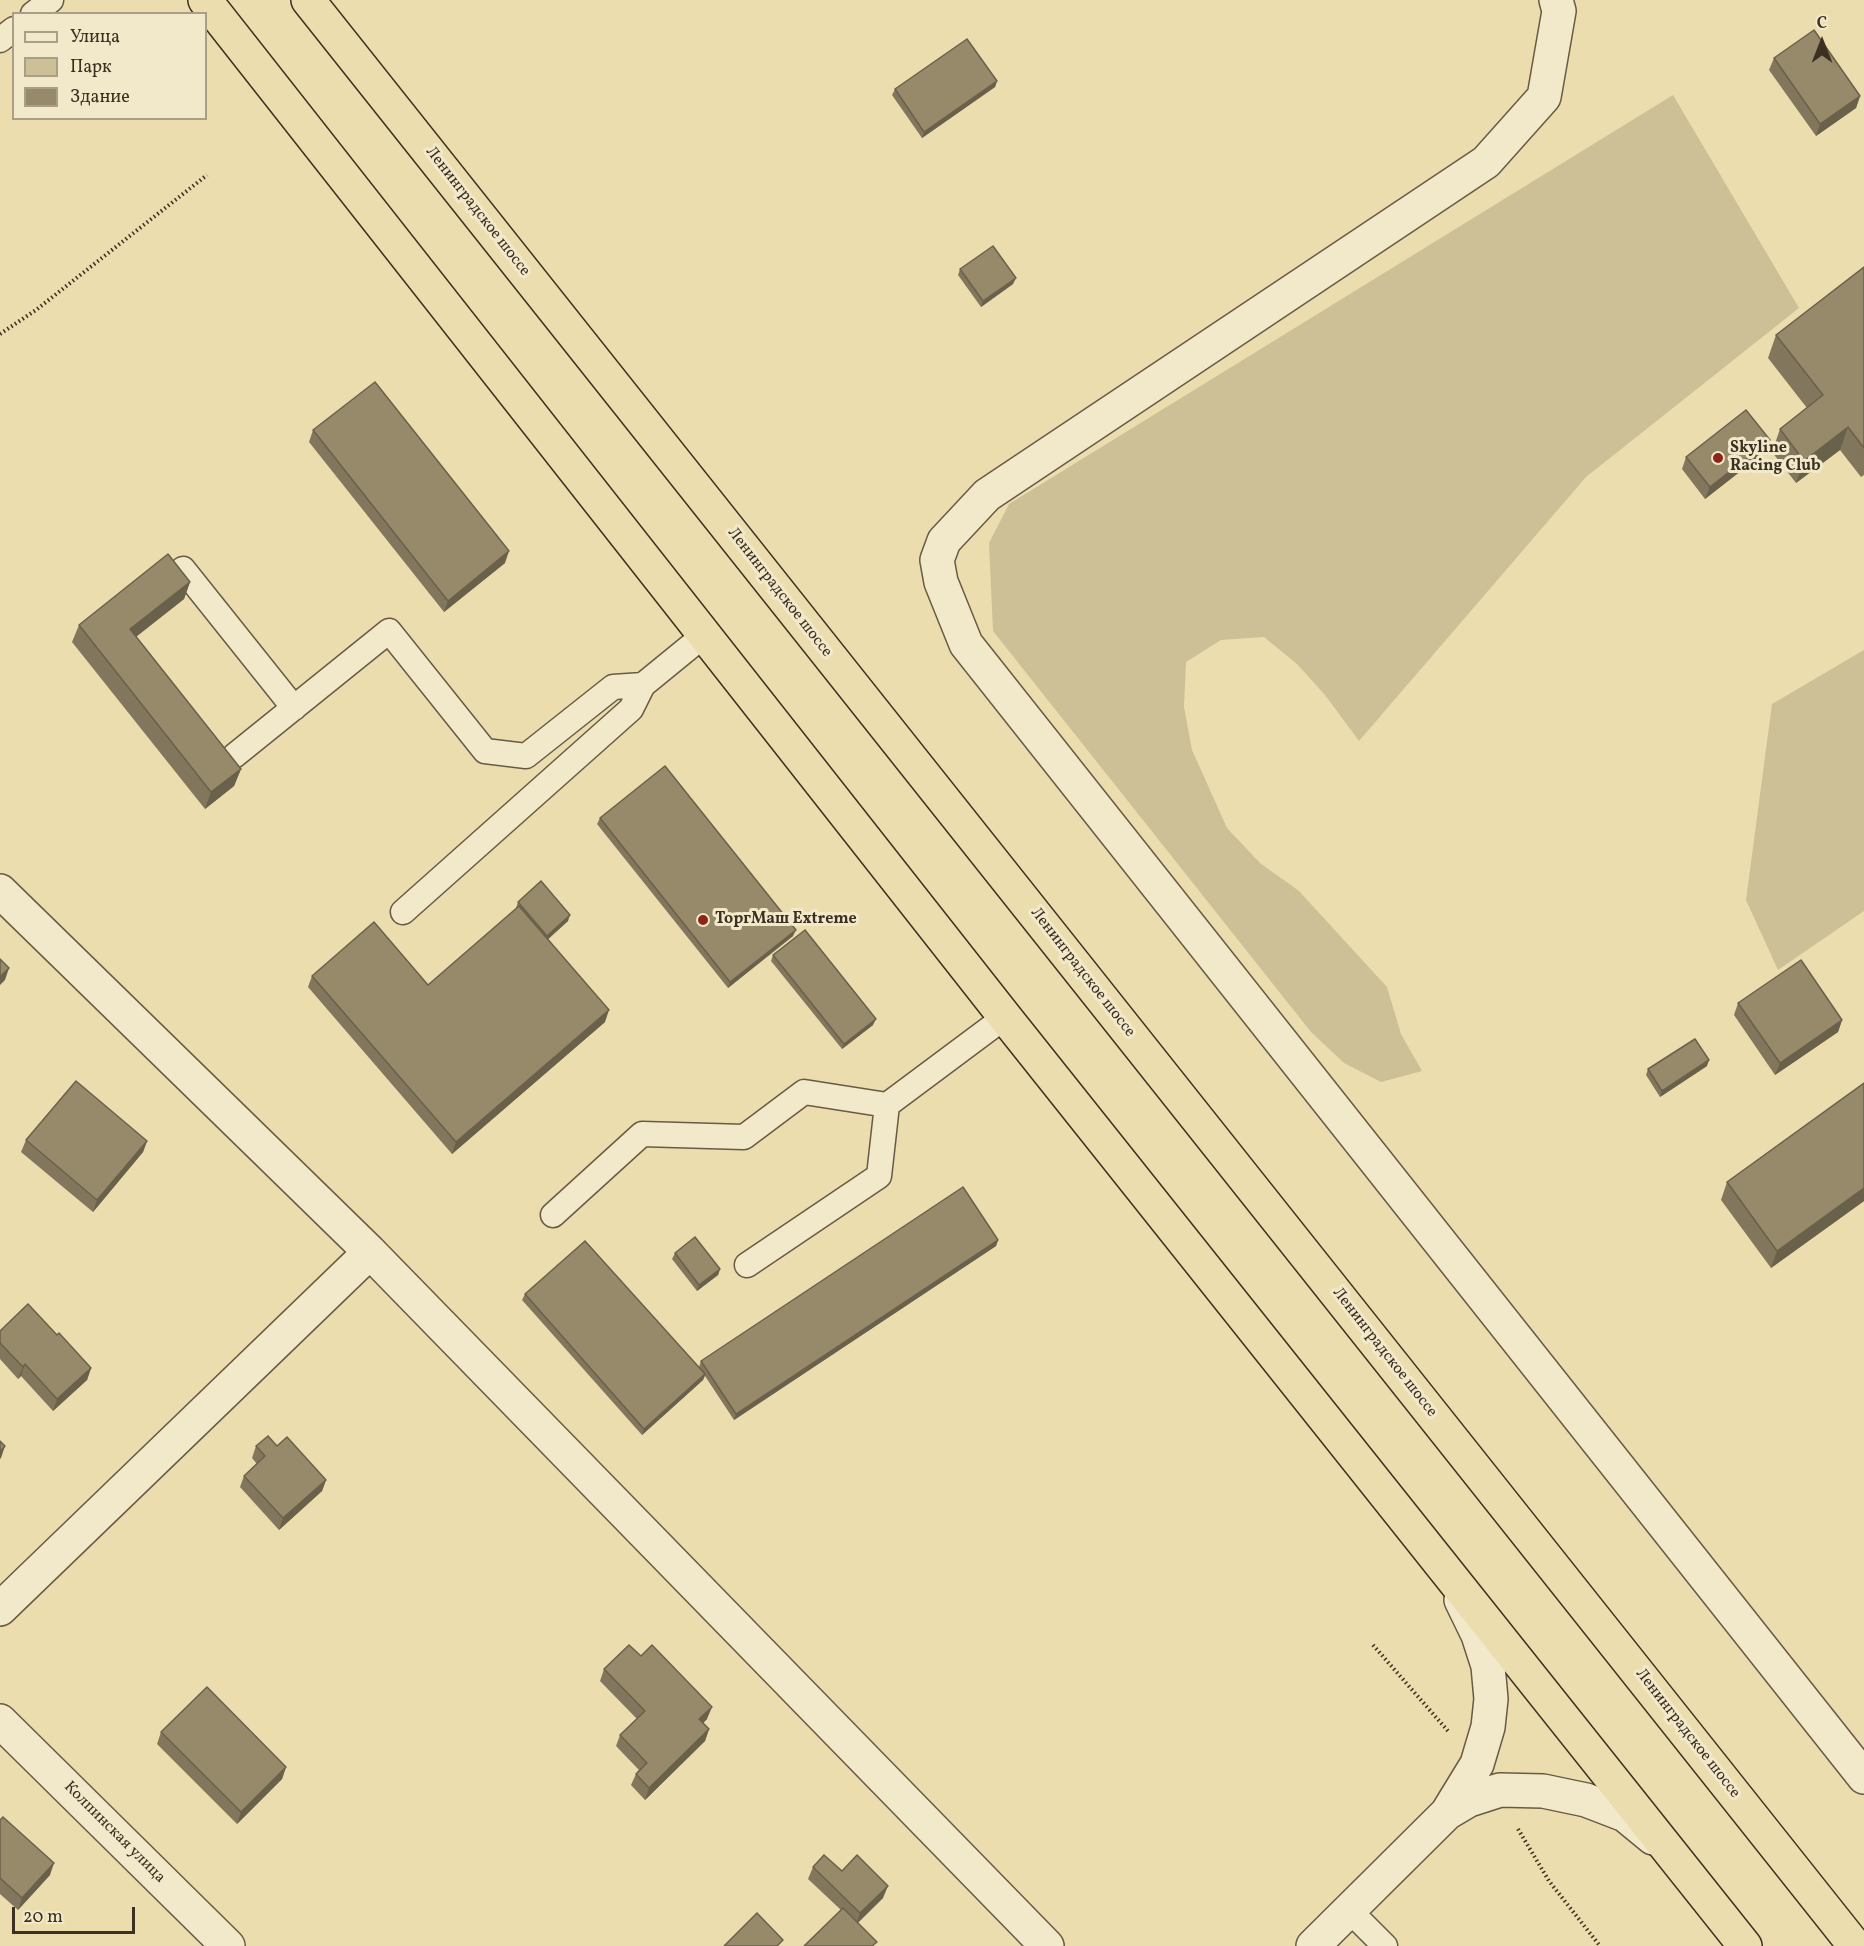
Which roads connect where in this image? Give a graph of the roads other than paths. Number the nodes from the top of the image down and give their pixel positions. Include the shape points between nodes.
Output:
1 (51, 0) edge
2 (206, 0) edge
3 (308, 0) edge
4 (1556, 0) edge
5 (36, 12) edge
6 (12, 31) edge
7 (0, 40) edge
8 (183, 569) edge
9 (703, 636) junction
10 (643, 685) junction
11 (294, 708) junction
12 (234, 756) edge
13 (0, 891) edge
14 (403, 912) dead end
15 (1005, 1017) junction
16 (887, 1105) junction
17 (553, 1215) dead end
18 (370, 1252) junction
19 (747, 1265) dead end
20 (1447, 1573) junction
21 (0, 1609) edge
22 (0, 1721) edge
23 (1864, 1777) edge
24 (1447, 1813) junction
25 (1668, 1850) junction
26 (1349, 1910) junction
27 (228, 1946) edge
28 (1047, 1946) edge
29 (1313, 1946) edge
30 (1385, 1946) edge
31 (1745, 1946) edge
32 (1855, 1946) edge

1 - 5 lane
2 - 9 highway
3 - 32 highway, Ленинградское шоссе
4 - 23 street via 1559,11 1544,97 1486,162 987,495 944,541 937,560 941,582 966,644
6 - 7 lane
8 - 11 lane
9 - 10 lane
9 - 15 highway
10 - 11 lane via 614,687 526,756 485,752 389,632
10 - 14 lane via 632,709
11 - 12 lane
13 - 18 street
15 - 16 lane
15 - 20 highway
16 - 17 lane via 804,1092 744,1137 642,1134
16 - 19 lane via 879,1176
18 - 21 street
18 - 28 street
20 - 24 street via 1478,1635 1488,1666 1491,1699 1477,1764
20 - 25 highway
22 - 27 street, Колпинская улица
24 - 25 street via 1469,1800 1500,1790 1543,1791 1586,1800 1625,1815
24 - 26 street
25 - 31 highway
26 - 29 street
26 - 30 lane

